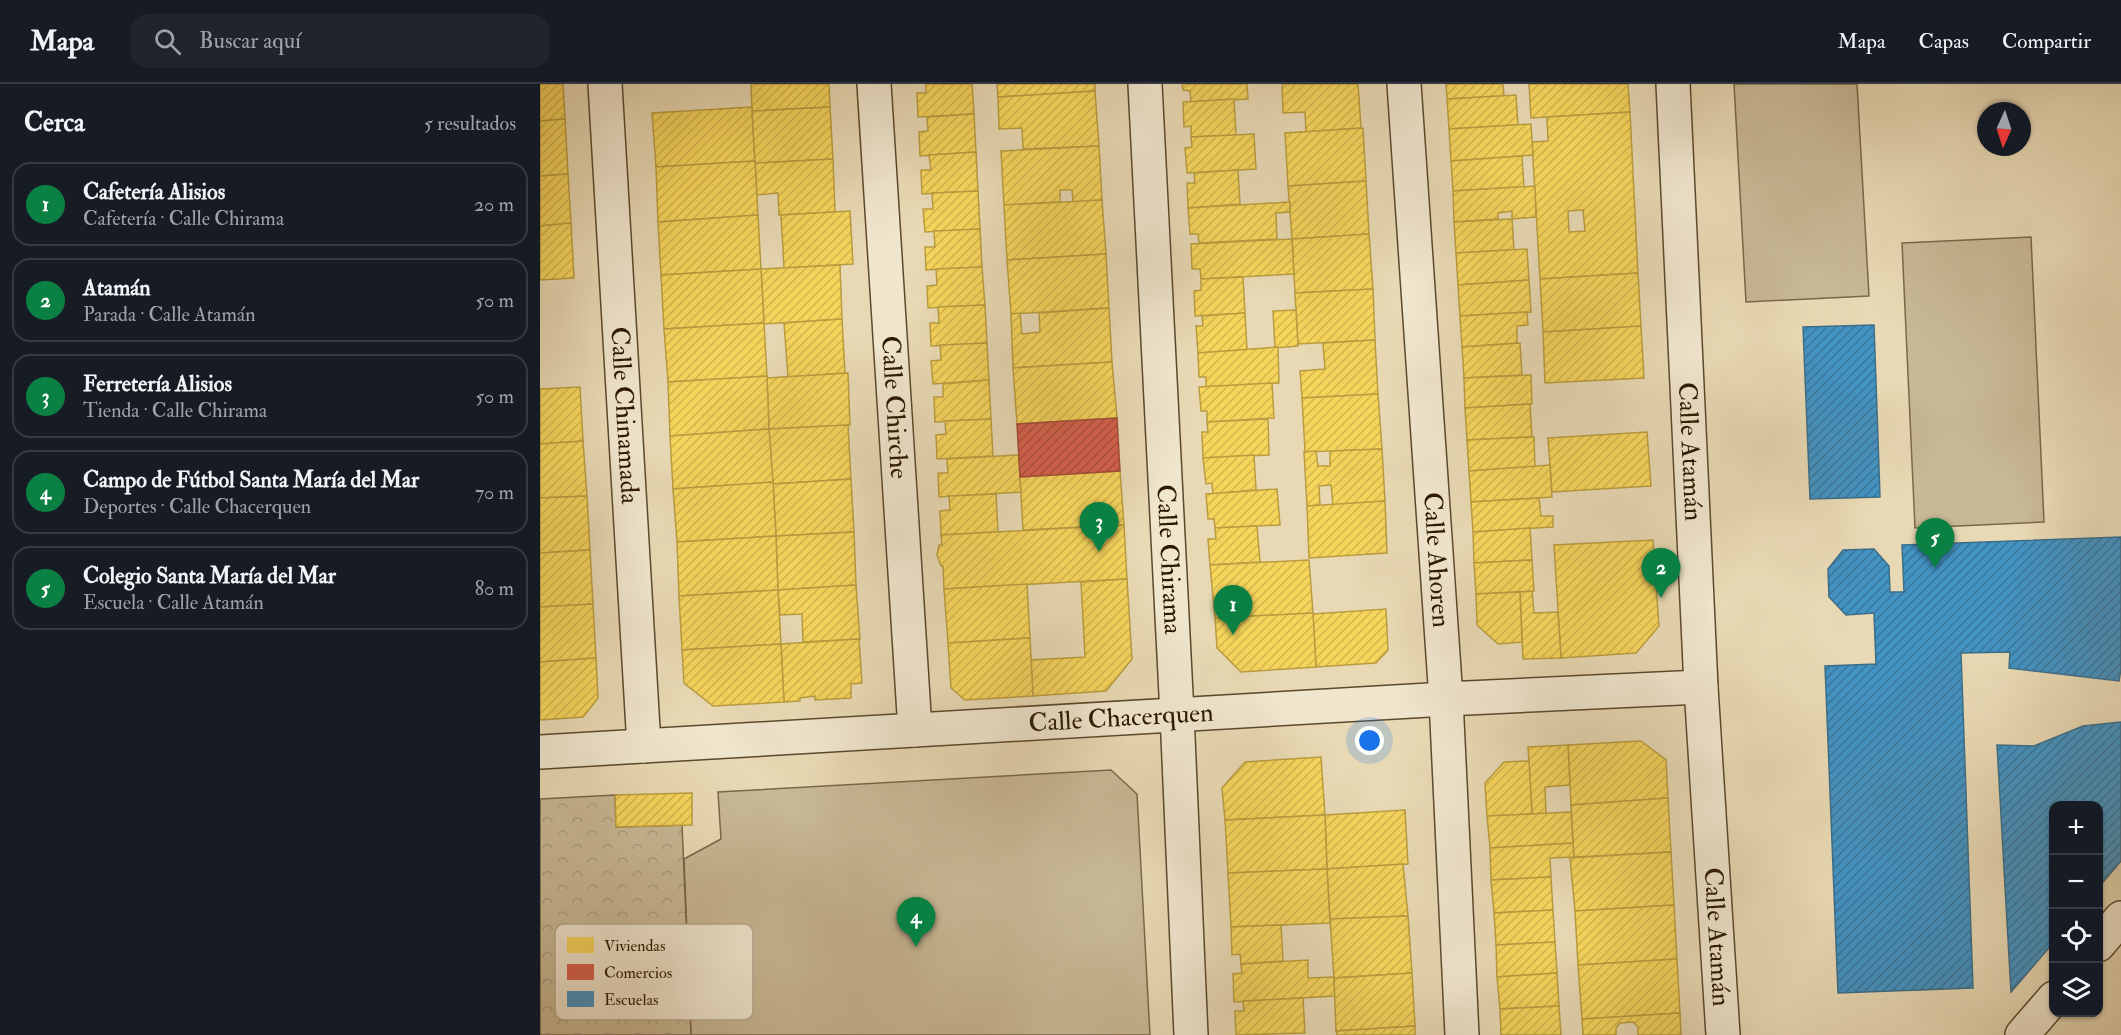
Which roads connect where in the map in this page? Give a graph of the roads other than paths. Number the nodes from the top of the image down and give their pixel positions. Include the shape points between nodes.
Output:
1 (605, 84) edge
2 (874, 84) edge
3 (1145, 84) edge
4 (1404, 84) edge
5 (1672, 84) edge
6 (1701, 687) junction
7 (1446, 699) junction
8 (1177, 714) junction
9 (915, 730) junction
10 (644, 746) junction
11 (540, 752) edge
12 (2121, 918) edge
13 (2103, 939) edge
14 (2049, 1004) edge
15 (1191, 1035) edge
16 (1462, 1035) edge
17 (1723, 1035) edge
18 (2022, 1035) edge

1 - 10 street, Calle Chinamada
2 - 9 street, Calle Chirche
3 - 8 street, Calle Chirama
4 - 7 street, Calle Ahoren
5 - 6 street, Calle Atamán
6 - 7 street, Calle Chacerquen
6 - 17 street, Calle Atamán
7 - 8 street, Calle Chacerquen
7 - 16 street, Calle Ahoren
8 - 9 street, Calle Chacerquen
8 - 15 street, Calle Chirama
9 - 10 street, Calle Chacerquen
10 - 11 street, Calle Chacerquen
12 - 13 street
14 - 18 street

